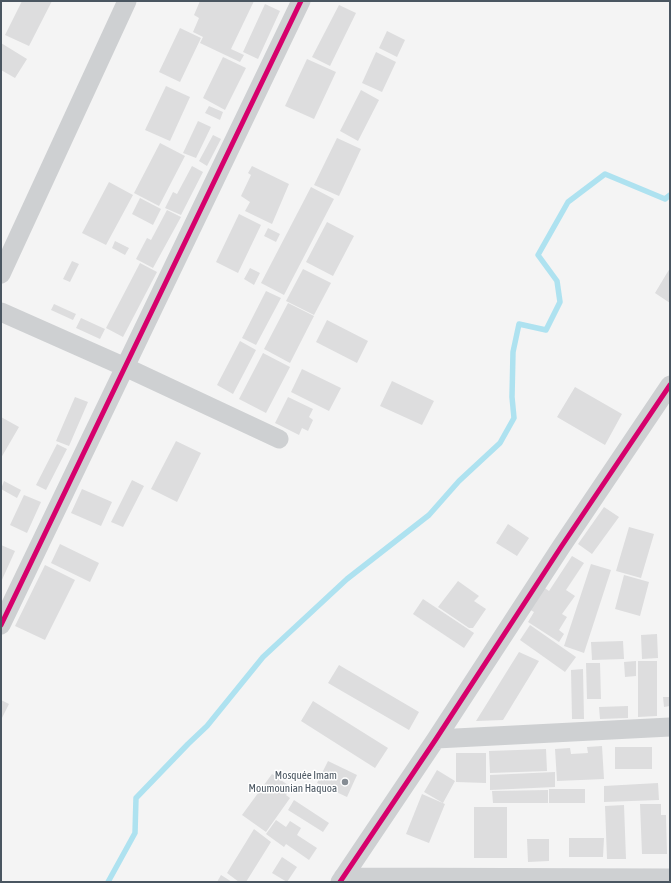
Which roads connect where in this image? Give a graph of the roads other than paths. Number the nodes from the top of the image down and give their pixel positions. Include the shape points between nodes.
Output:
1 (127, 1) edge
2 (301, 1) edge
3 (1, 274) edge
4 (1, 312) edge
5 (126, 367) junction
6 (670, 384) edge
7 (279, 440) dead end
8 (1, 625) edge
9 (670, 727) edge
10 (436, 739) junction
11 (670, 878) edge
12 (341, 880) edge

1 - 3 street
2 - 5 street
4 - 5 street
5 - 7 street
5 - 8 street
6 - 10 street
9 - 10 street
10 - 12 street
11 - 12 street

